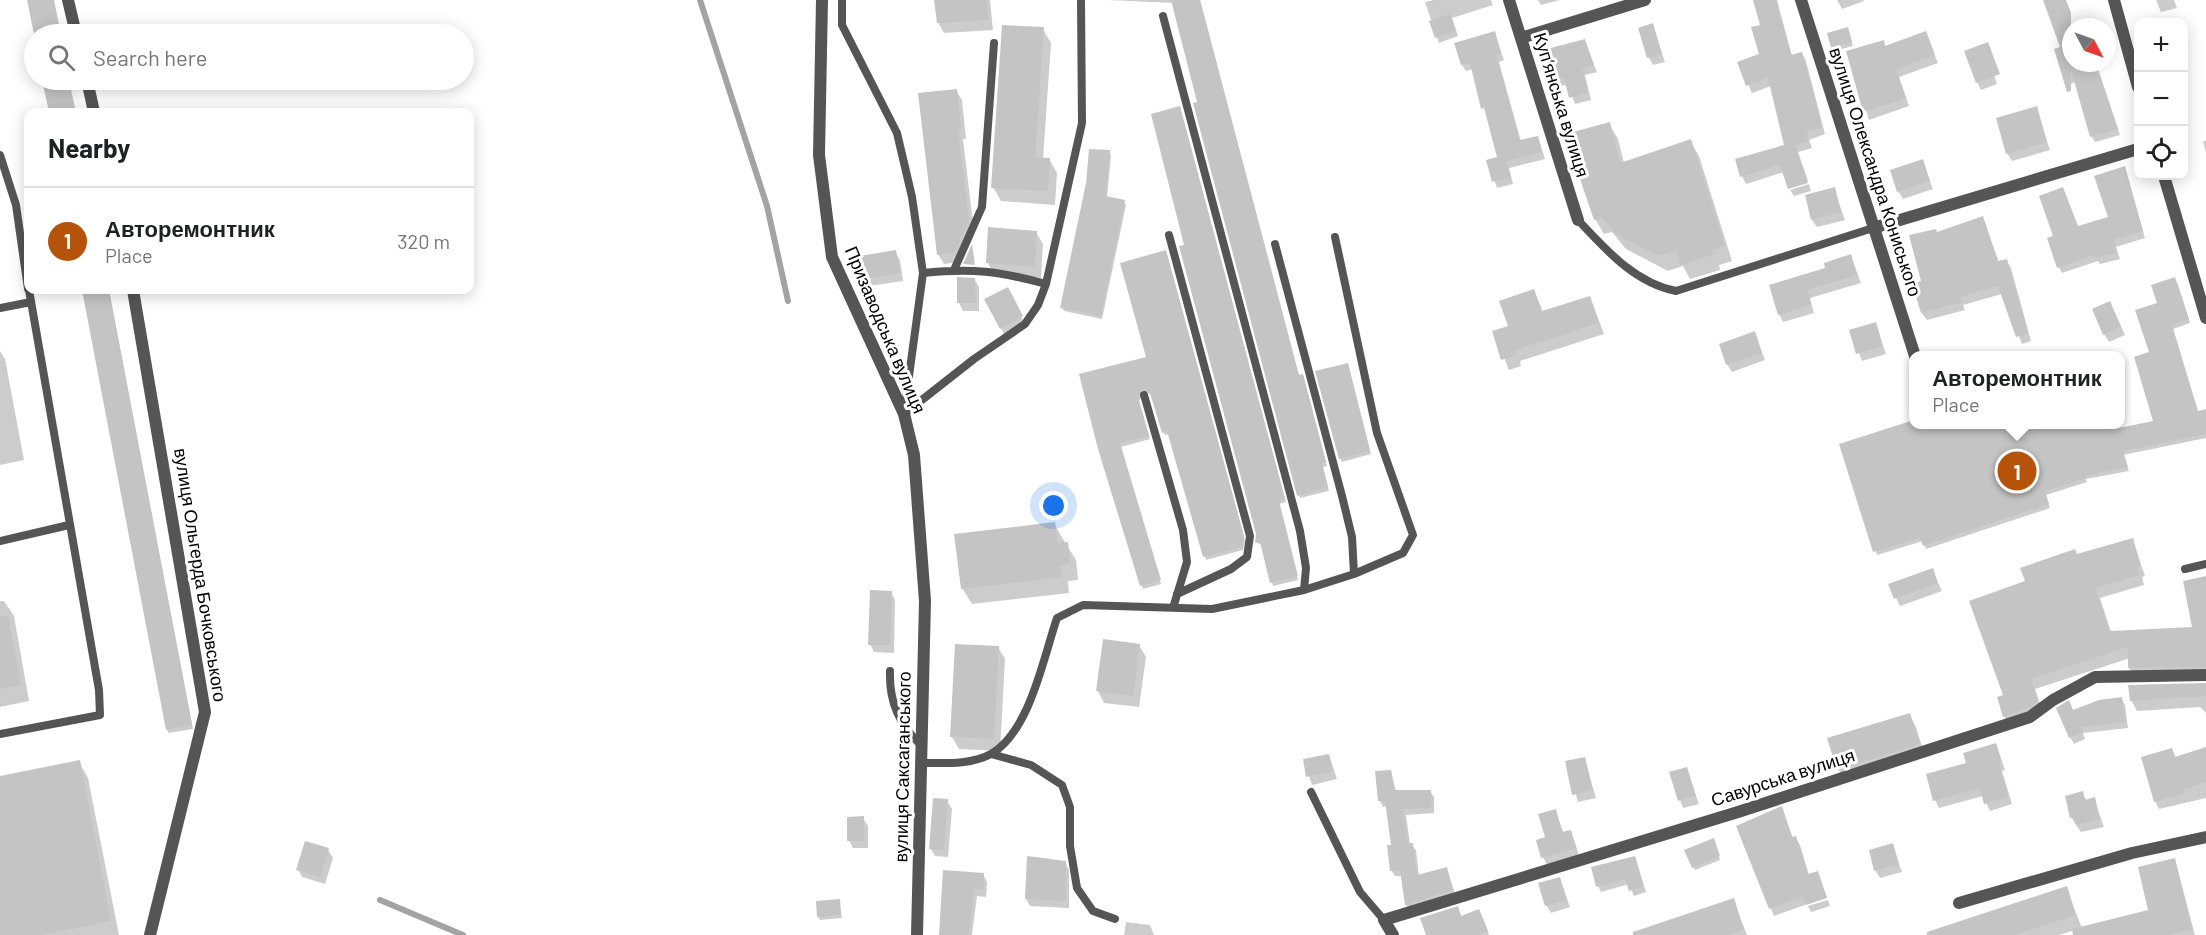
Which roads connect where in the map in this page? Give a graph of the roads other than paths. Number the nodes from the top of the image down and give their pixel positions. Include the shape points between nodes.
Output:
1 (68, 0) edge
2 (822, 0) edge
3 (842, 0) edge
4 (1081, 0) edge
5 (1509, 0) edge
6 (1645, 0) edge
7 (1802, 0) edge
8 (2114, 0) edge
9 (1163, 16) dead end
10 (74, 24) edge
11 (1521, 38) junction
12 (994, 42) dead end
13 (2135, 72) edge
14 (89, 90) edge
15 (93, 108) edge
16 (2134, 150) edge
17 (0, 155) edge
18 (2165, 180) edge
19 (1578, 220) joint
20 (1873, 228) junction
21 (1169, 235) dead end
22 (1335, 237) dead end
23 (1275, 244) dead end
24 (24, 257) edge
25 (954, 270) junction
26 (923, 273) junction
27 (1046, 284) junction
28 (30, 294) edge
29 (134, 294) edge
30 (31, 302) junction
31 (0, 308) edge
32 (2206, 318) edge
33 (1913, 351) edge
34 (1144, 395) dead end
35 (904, 414) junction
36 (69, 525) junction
37 (0, 541) edge
38 (2206, 564) edge
39 (2185, 569) dead end
40 (1354, 574) junction
41 (1305, 590) junction
42 (1177, 594) junction
43 (925, 601) joint
44 (1173, 608) junction
45 (890, 671) dead end
46 (2206, 675) edge
47 (0, 734) edge
48 (922, 746) junction
49 (991, 754) junction
50 (922, 763) junction
51 (1311, 792) dead end
52 (2206, 837) edge
53 (1959, 903) dead end
54 (1115, 919) dead end
55 (1384, 920) junction
56 (150, 935) edge
57 (917, 935) edge
58 (1393, 935) edge

1 - 10 street
2 - 35 street, Призаводська вулиця via 819,155 832,257
3 - 26 lane via 843,25 897,133 912,197
4 - 27 lane via 1082,123
5 - 11 street, Купʼянська вулиця
6 - 11 street
7 - 20 street, вулиця Олександра Кониського
8 - 13 street
9 - 41 lane via 1300,531
11 - 19 street, Купʼянська вулиця
12 - 25 lane via 982,207
14 - 15 street
16 - 20 street
17 - 24 lane via 16,205
18 - 32 street
19 - 20 lane via 1613,258 1657,287 1676,291
20 - 33 street, вулиця Олександра Кониського
21 - 42 lane via 1250,536 1247,557 1231,569
22 - 40 lane via 1377,433 1413,535 1403,553
23 - 40 lane via 1345,506
25 - 26 lane
25 - 27 lane via 997,270
26 - 35 lane
27 - 35 lane via 1025,324 974,358
28 - 30 lane
29 - 56 street, вулиця Ольгерда Бочковського via 205,712
30 - 31 lane
30 - 36 lane
34 - 42 lane via 1183,530 1187,562
35 - 43 street, Призаводська вулиця via 914,455
36 - 37 lane
36 - 47 lane via 99,690 100,715
38 - 39 lane
40 - 41 lane
41 - 44 lane via 1212,609
42 - 44 lane
43 - 48 street, вулиця Саксаганського
44 - 49 lane via 1083,605 1058,618 1023,718
45 - 48 lane via 889,693 898,716 905,730
46 - 55 street, Савурська вулиця via 2095,677 2030,717 1738,812
48 - 50 street, вулиця Саксаганського
49 - 50 lane via 962,763
49 - 54 lane via 1030,765 1062,785 1070,807 1070,846 1077,888 1093,911
50 - 57 street, вулиця Саксаганського
51 - 55 lane via 1360,892
52 - 53 street via 2132,853
55 - 58 street

